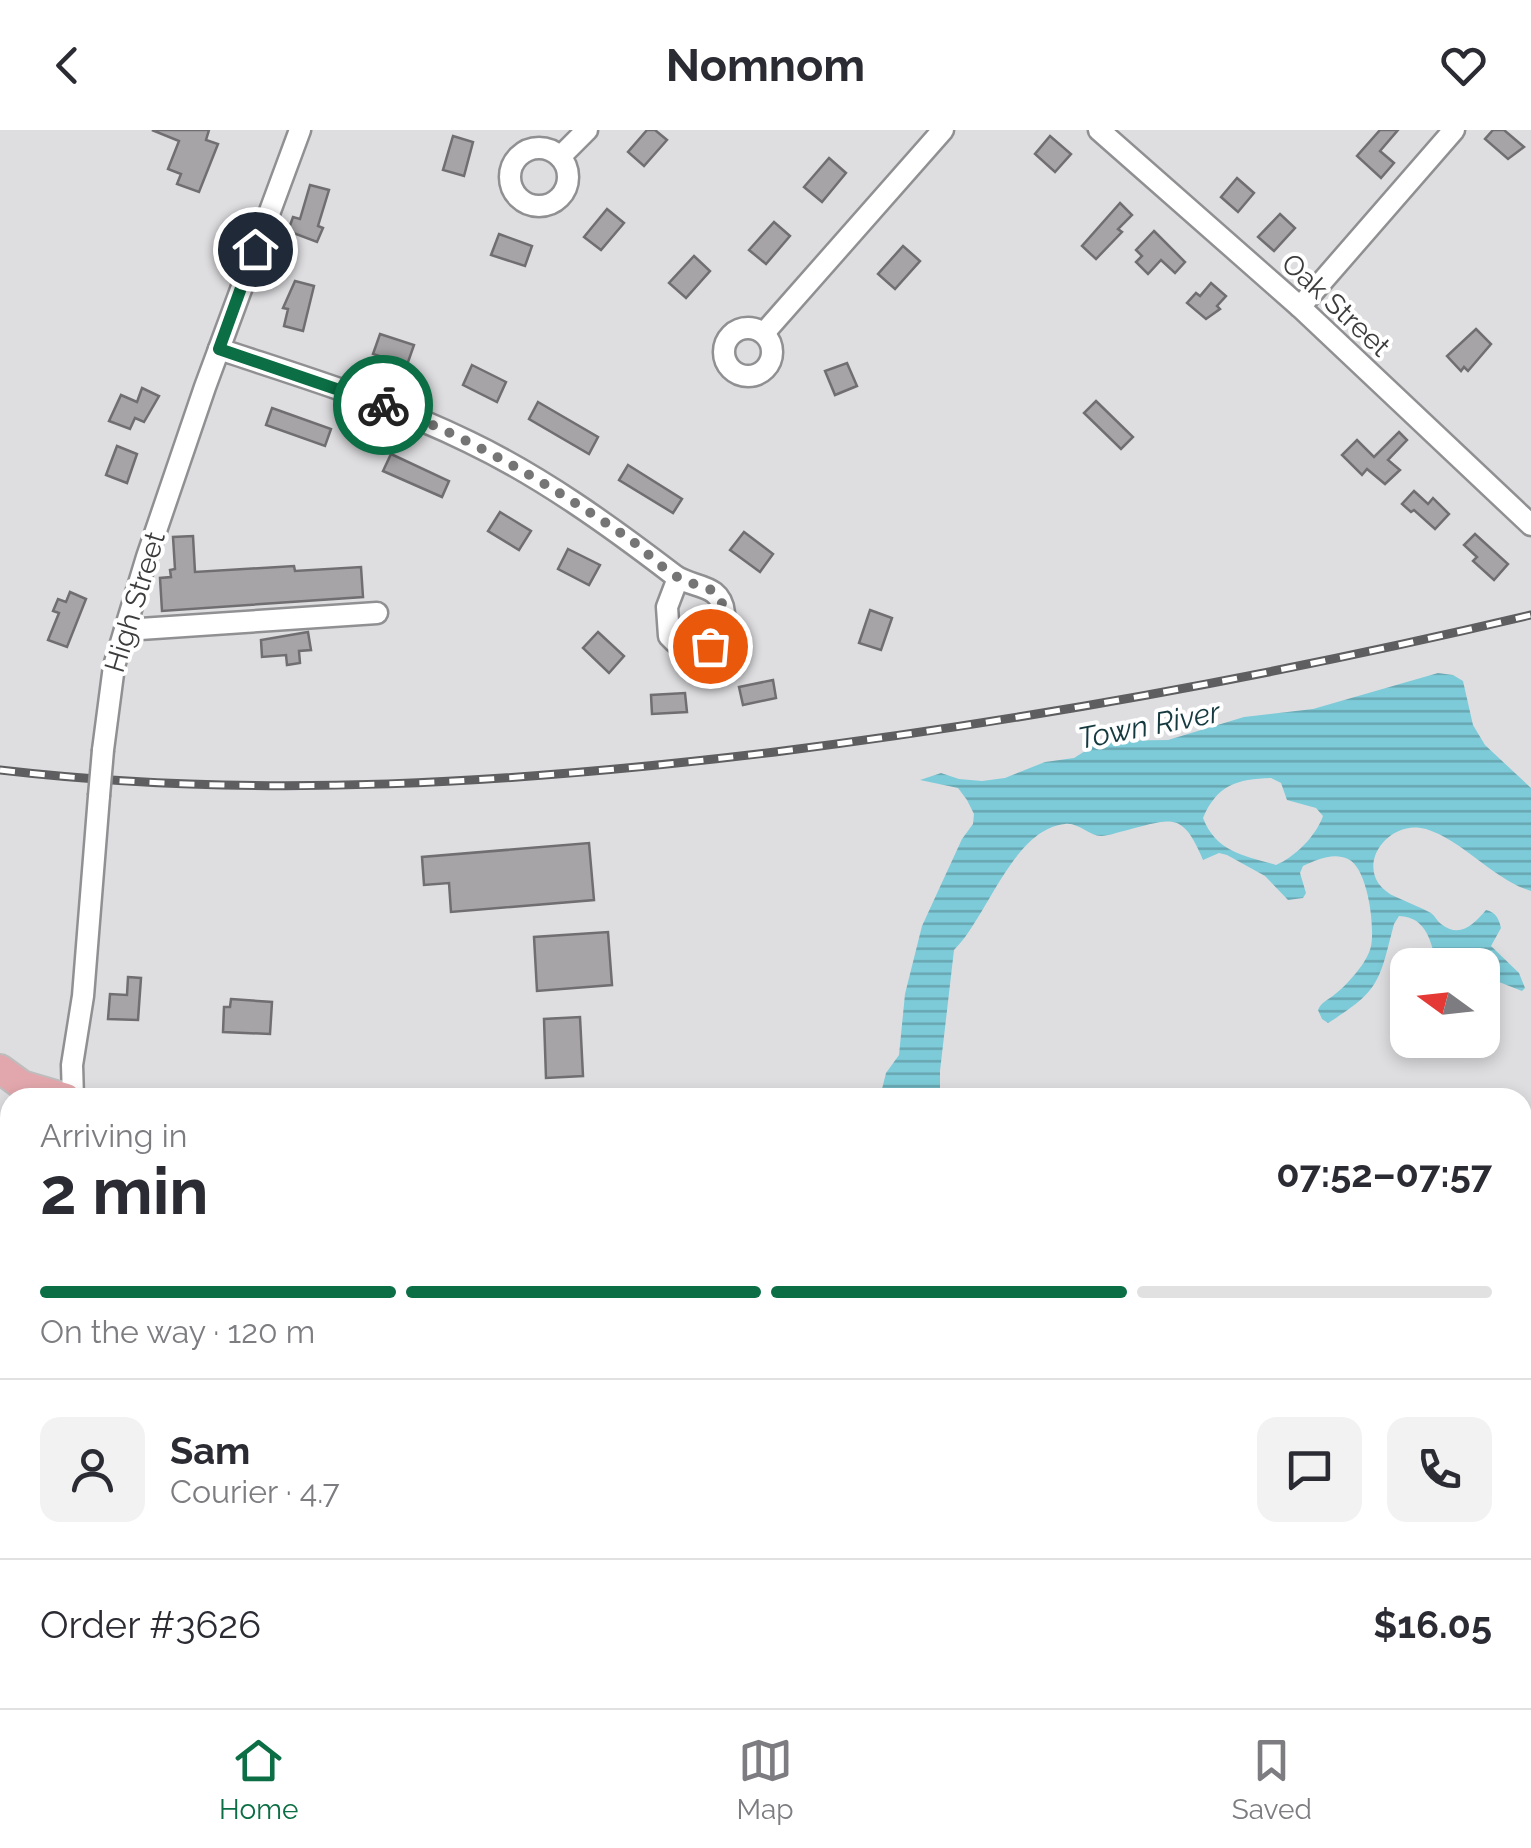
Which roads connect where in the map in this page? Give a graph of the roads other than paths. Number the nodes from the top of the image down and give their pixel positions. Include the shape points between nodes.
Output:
1 (300, 130) edge
2 (587, 130) edge
3 (943, 130) edge
4 (1099, 130) edge
5 (1454, 130) edge
6 (560, 156) dead end
7 (1300, 307) junction
8 (764, 334) dead end
9 (219, 349) junction
10 (1531, 525) edge
11 (678, 578) dead end
12 (376, 613) dead end
13 (125, 630) junction
14 (0, 1069) edge
15 (33, 1088) edge
16 (70, 1088) edge

1 - 9 street, High Street
2 - 6 street
3 - 8 street
4 - 7 street, Oak Street
5 - 7 street
7 - 10 street, Oak Street
9 - 11 street via 394,409 473,444 610,526
9 - 13 street, High Street
12 - 13 street
13 - 16 street, High Street, bridge via 109,689
14 - 15 main road

